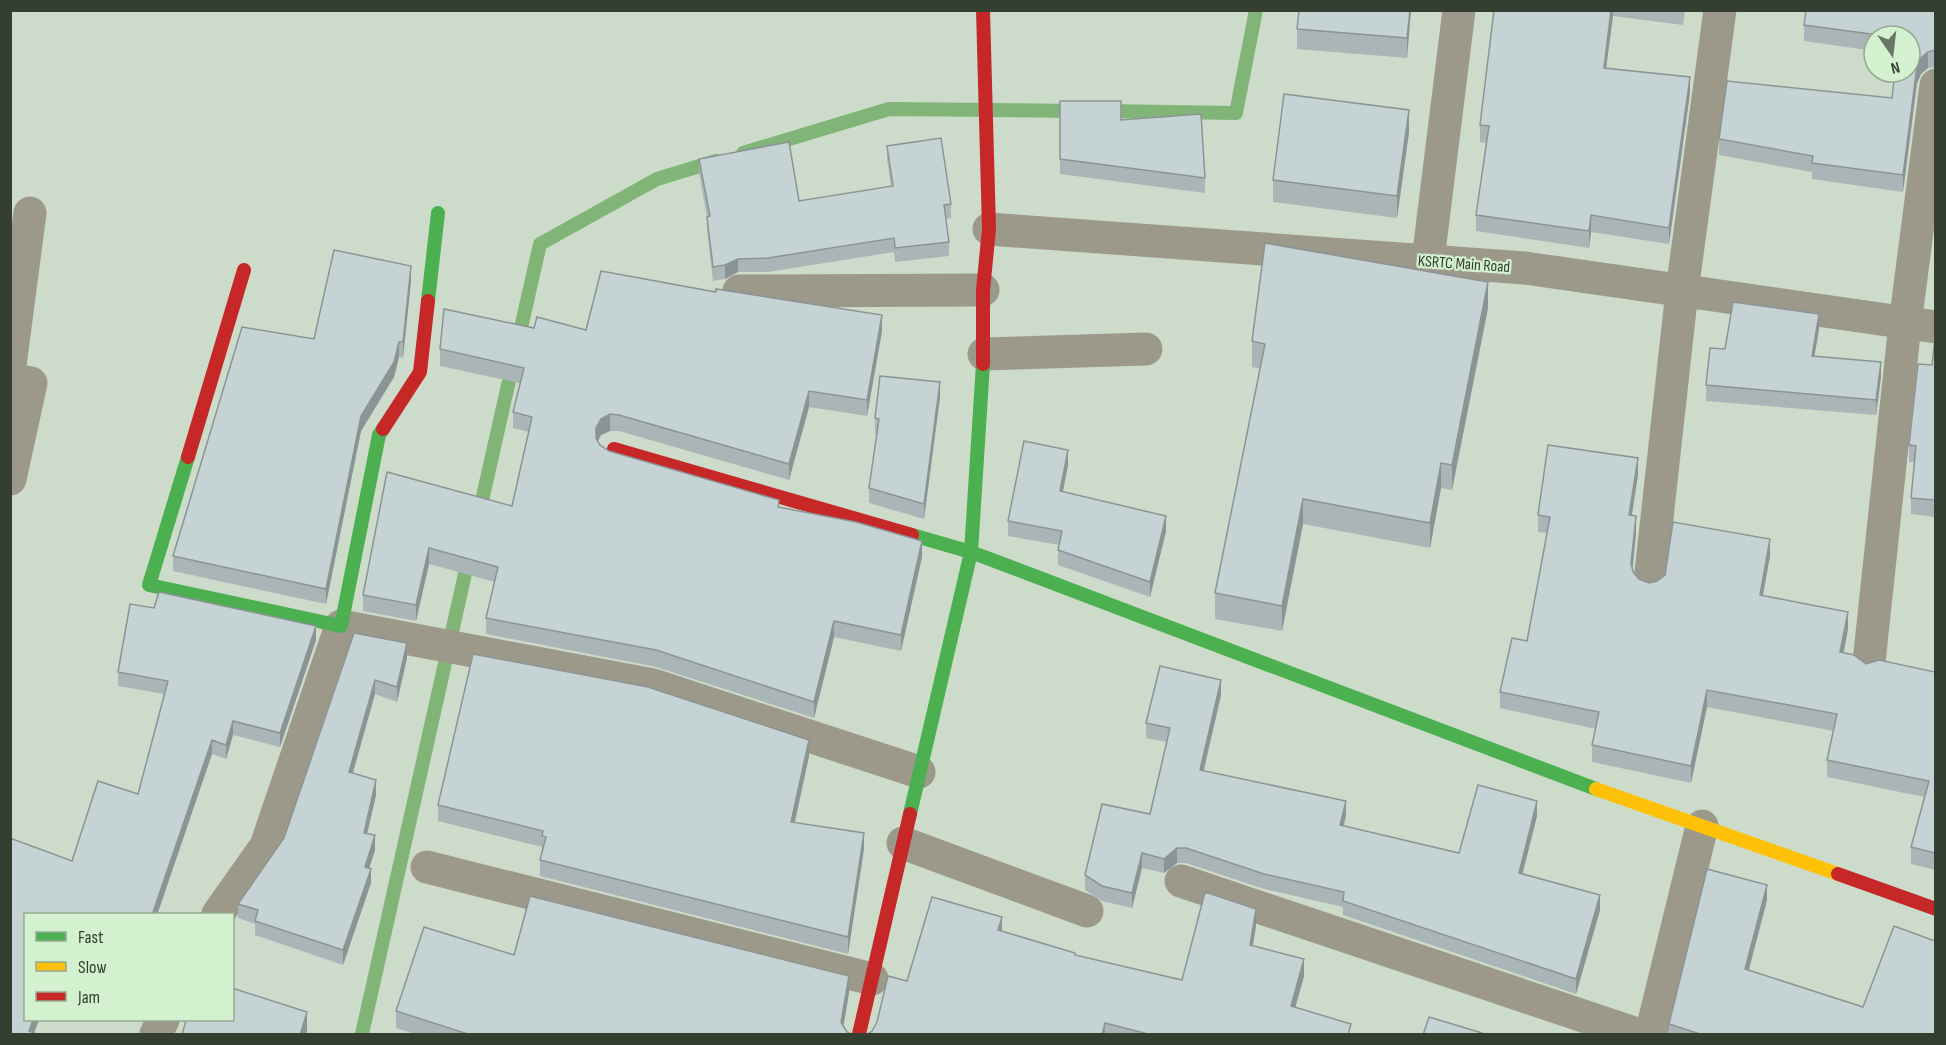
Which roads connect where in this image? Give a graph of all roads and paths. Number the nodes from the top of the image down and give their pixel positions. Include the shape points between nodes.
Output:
1 (983, 10) edge
2 (1459, 10) edge
3 (1720, 10) edge
4 (1935, 85) edge
5 (30, 213) dead end
6 (438, 213) dead end
7 (989, 229) junction
8 (1428, 260) junction
9 (244, 270) dead end
10 (982, 290) junction
11 (739, 291) edge
12 (1682, 291) junction
13 (1920, 326) edge
14 (1146, 349) dead end
15 (984, 354) junction
16 (10, 365) edge
17 (10, 379) edge
18 (614, 449) dead end
19 (10, 479) edge
20 (971, 552) junction
21 (1650, 581) edge
22 (341, 626) junction
23 (1869, 662) edge
24 (919, 772) junction
25 (1702, 826) junction
26 (903, 843) junction
27 (427, 867) dead end
28 (1180, 881) dead end
29 (1935, 909) edge
30 (1087, 911) dead end
31 (219, 913) edge
32 (872, 979) junction
33 (163, 1021) edge
34 (156, 1035) edge
35 (858, 1035) edge
36 (1637, 1035) edge
37 (1651, 1035) edge

1 - 7 street
2 - 8 street
3 - 12 street
4 - 13 street
5 - 16 street
6 - 22 street via 420,372 379,435
7 - 8 street, KSRTC Main Road
7 - 10 street
8 - 12 street, KSRTC Main Road via 1526,268
9 - 22 street via 148,585
10 - 11 street
10 - 15 street
12 - 13 street, KSRTC Main Road
12 - 21 street
13 - 23 street
14 - 15 street
15 - 20 street
17 - 19 street via 31,383
18 - 20 street
20 - 24 street
20 - 25 street
22 - 24 street via 653,685
22 - 31 street via 266,846
24 - 26 street
25 - 29 street
25 - 37 street
26 - 30 street
26 - 32 street
27 - 32 street
28 - 36 street
32 - 35 street
33 - 34 street

